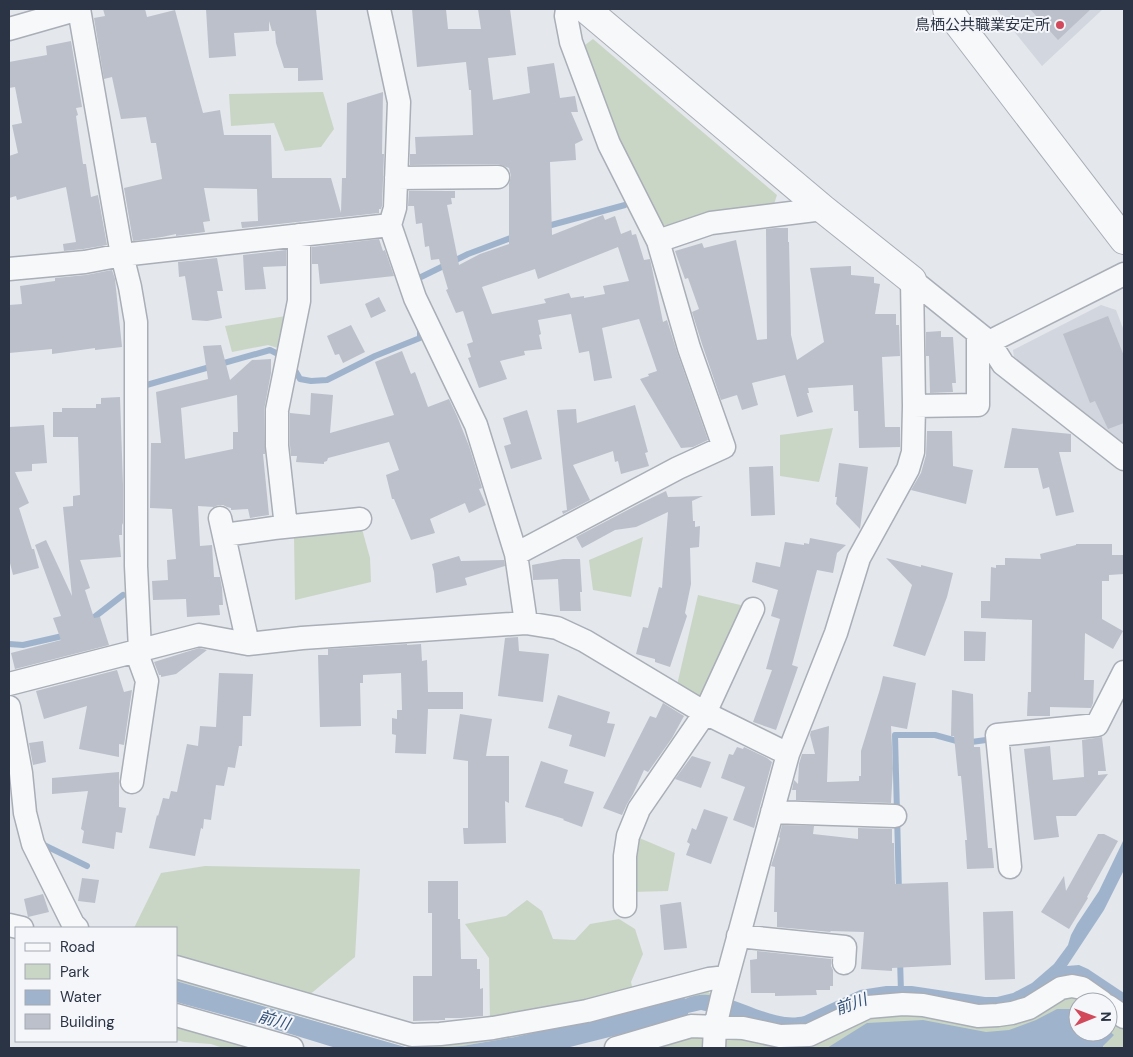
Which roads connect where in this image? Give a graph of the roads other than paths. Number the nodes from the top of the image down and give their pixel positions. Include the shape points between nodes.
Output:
1 (379, 9) edge
2 (567, 9) edge
3 (586, 9) edge
4 (947, 9) edge
5 (9, 29) edge
6 (498, 176) dead end
7 (396, 178) junction
8 (823, 209) junction
9 (390, 225) junction
10 (299, 235) junction
11 (1124, 240) edge
12 (658, 241) junction
13 (122, 255) junction
14 (9, 270) edge
15 (1124, 274) edge
16 (912, 280) junction
17 (984, 338) junction
18 (914, 406) junction
19 (1124, 459) edge
20 (360, 519) dead end
21 (286, 527) junction
22 (516, 554) junction
23 (753, 609) dead end
24 (526, 623) junction
25 (248, 644) junction
26 (138, 651) junction
27 (1124, 672) edge
28 (9, 684) edge
29 (705, 713) junction
30 (9, 718) edge
31 (788, 754) junction
32 (132, 782) dead end
33 (772, 812) junction
34 (894, 816) dead end
35 (1010, 867) dead end
36 (625, 906) dead end
37 (76, 927) edge
38 (738, 936) junction
39 (844, 963) dead end
40 (178, 968) edge
41 (1088, 992) edge
42 (719, 1013) edge
43 (178, 1016) edge
44 (292, 1048) edge
45 (616, 1048) edge

1 - 7 street via 399,102
2 - 12 street via 571,42 609,144
3 - 8 street
4 - 11 street
5 - 13 street via 79,9
6 - 7 street
7 - 9 street
8 - 12 street via 712,223
8 - 16 street
9 - 10 street
9 - 22 street via 415,298 476,425
10 - 13 street
10 - 21 street via 298,301 277,410 277,446
12 - 22 street via 689,348 724,447
13 - 14 street
13 - 26 street via 136,322
15 - 17 street
16 - 17 street
16 - 18 street
17 - 18 street via 978,405
17 - 19 street via 1003,364
18 - 31 street via 913,452 908,469 859,558 836,633
20 - 21 street
21 - 25 street via 222,526
22 - 24 street
23 - 29 street
24 - 25 street
24 - 29 street via 557,628 585,640
25 - 26 street via 199,635
26 - 28 street
26 - 32 street via 147,681
27 - 35 street via 1097,725 998,735
29 - 31 street
29 - 36 street via 639,809 624,856
30 - 37 street via 33,844
31 - 33 street
33 - 34 street
33 - 38 street
38 - 39 street via 844,947
38 - 42 street
40 - 42 street via 412,1035 493,1028 587,1012 709,979
41 - 42 street via 1072,986 1061,988 1029,1008 998,1015 978,1016 923,1005 868,1007 810,1035 780,1036 743,1028
42 - 45 street via 691,1026
43 - 44 street

